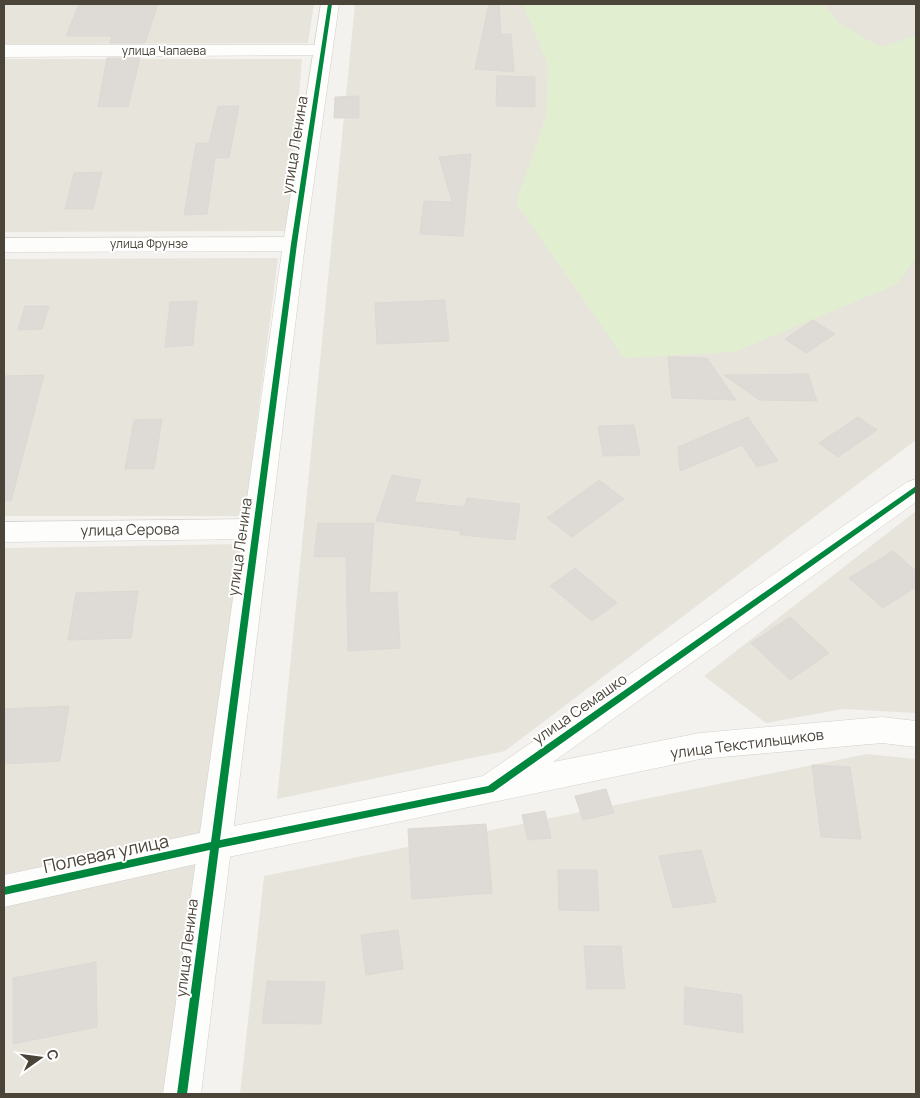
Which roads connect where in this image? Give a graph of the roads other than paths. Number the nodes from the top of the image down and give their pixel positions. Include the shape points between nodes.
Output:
1 (330, 4) edge
2 (324, 50) junction
3 (4, 51) edge
4 (294, 244) junction
5 (4, 245) edge
6 (916, 489) edge
7 (256, 529) junction
8 (4, 532) edge
9 (916, 734) edge
10 (490, 789) junction
11 (214, 846) junction
12 (4, 891) edge
13 (182, 1094) edge

1 - 2 street, улица Ленина
2 - 3 street, улица Чапаева
2 - 4 street, улица Ленина
4 - 5 street, улица Фрунзе
4 - 7 street, улица Ленина
6 - 10 street, улица Семашко
7 - 8 street, улица Серова
7 - 11 street, улица Ленина
9 - 10 street, улица Текстильщиков via 882,730 700,746
10 - 11 street, улица Семашко
11 - 12 street, Полевая улица
11 - 13 street, улица Ленина

